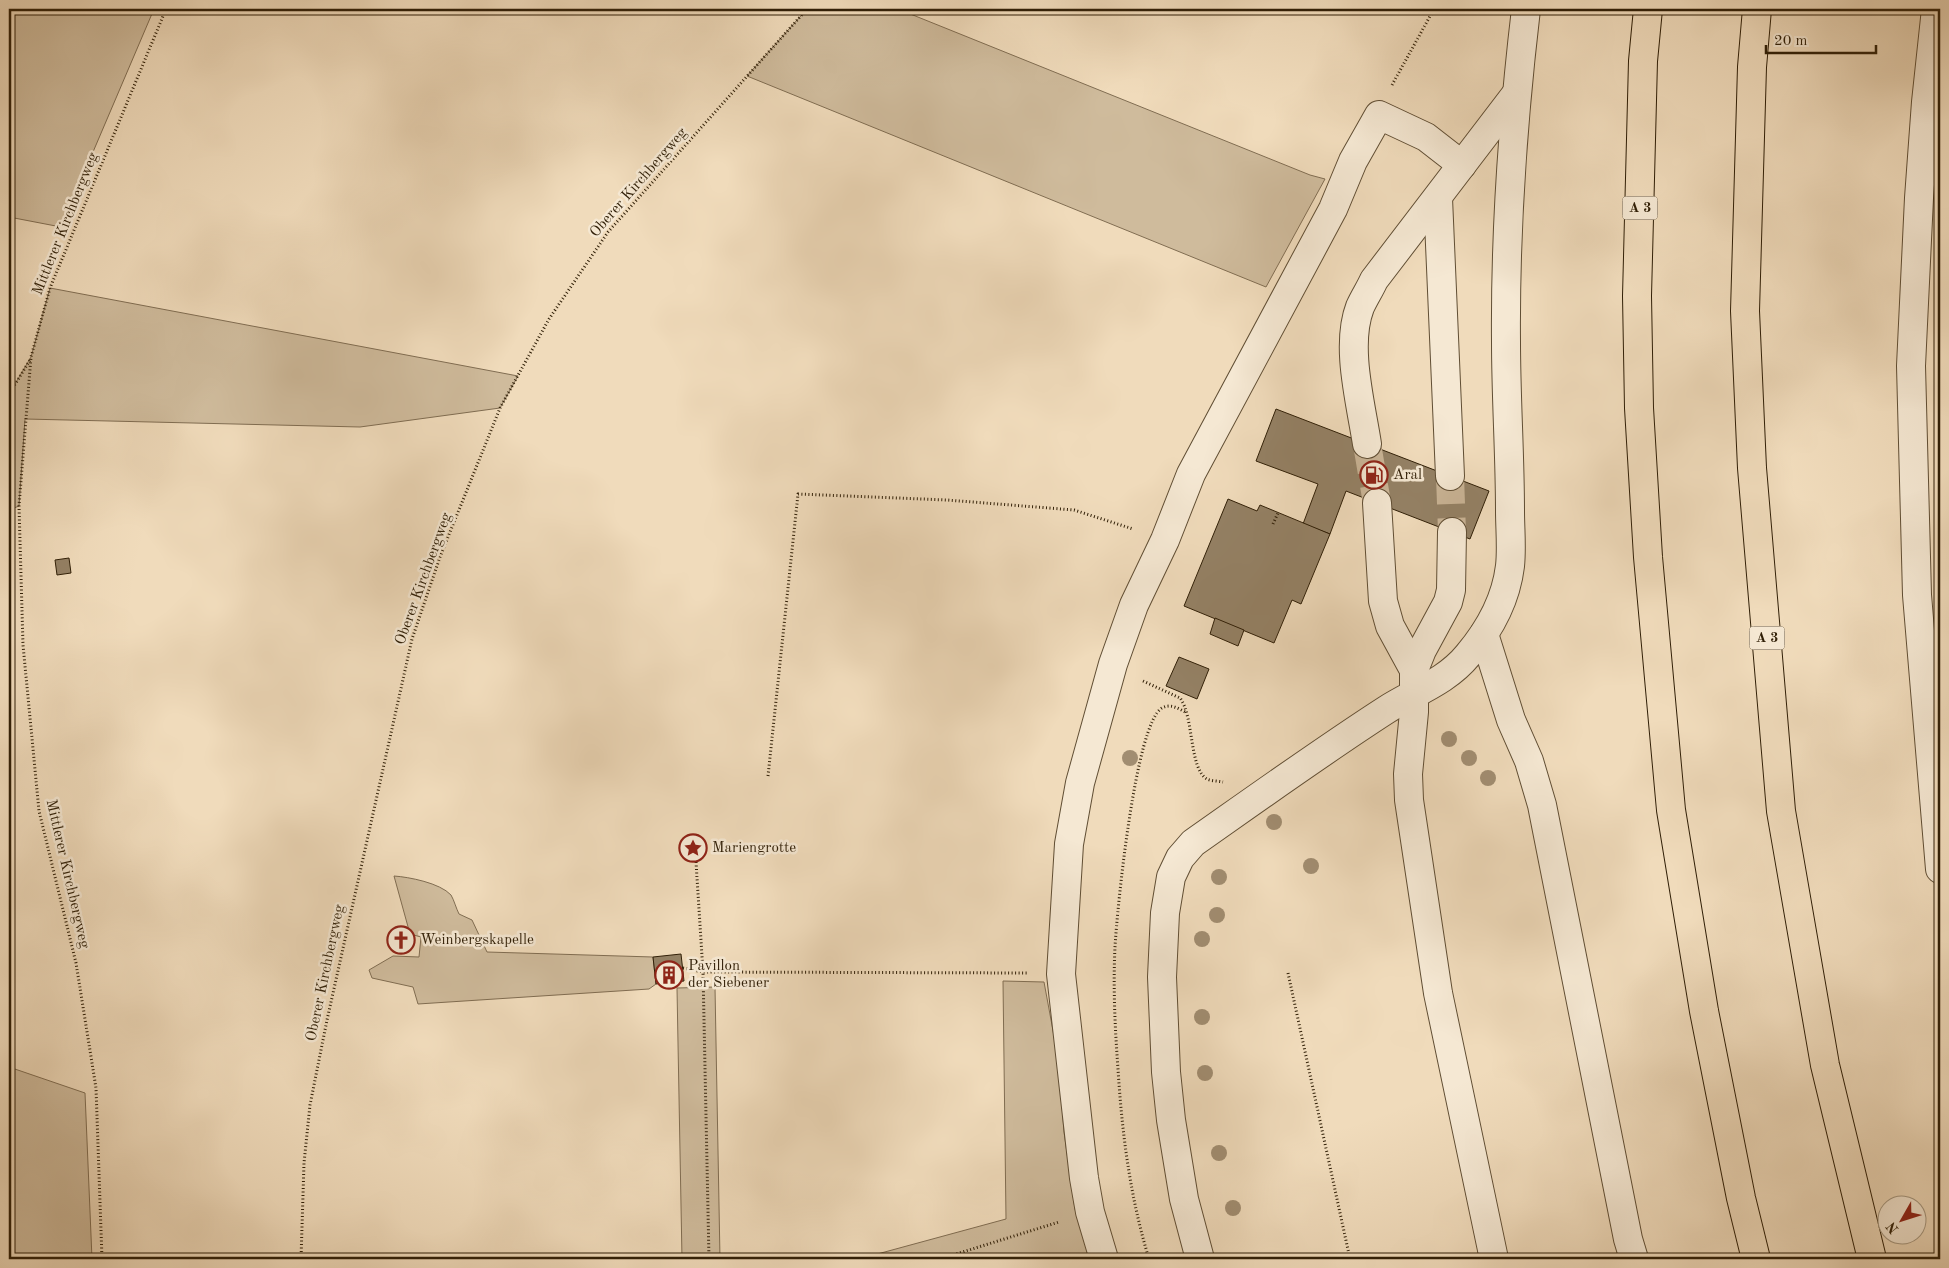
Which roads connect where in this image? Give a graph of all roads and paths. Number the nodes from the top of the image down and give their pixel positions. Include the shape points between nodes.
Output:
1 (166, 9) edge
2 (807, 9) edge
3 (1434, 9) edge
4 (1526, 9) edge
5 (1648, 9) edge
6 (1757, 9) edge
7 (1936, 9) edge
8 (1516, 94) junction
9 (1379, 115) junction
10 (1462, 165) junction
11 (1438, 198) junction
12 (31, 357) junction
13 (9, 394) edge
14 (1367, 444) tunnel mouth
15 (1450, 476) tunnel mouth
16 (1377, 503) tunnel mouth
17 (1278, 513) dead end
18 (1273, 524) dead end
19 (1452, 532) tunnel mouth
20 (1165, 540) junction
21 (1484, 634) junction
22 (1414, 682) junction
23 (1151, 685) dead end
24 (768, 776) dead end
25 (1253, 801) junction
26 (696, 862) dead end
27 (1940, 869) edge
28 (683, 968) dead end
29 (703, 972) junction
30 (1288, 973) dead end
31 (1061, 974) junction
32 (1090, 1212) junction
33 (102, 1259) edge
34 (302, 1259) edge
35 (710, 1259) edge
36 (940, 1259) edge
37 (1104, 1259) edge
38 (1200, 1259) edge
39 (1350, 1259) edge
40 (1494, 1259) edge
41 (1634, 1259) edge
42 (1756, 1259) edge
43 (1872, 1259) edge

1 - 12 path, Mittlerer Kirchbergweg via 50,288
2 - 34 path, Oberer Kirchbergweg via 608,232 549,319 500,408 440,557 412,639 326,1020 310,1105 304,1163
3 - 9 path via 1396,76
4 - 8 lane
5 - 42 highway, A 3 via 1643,61 1637,296 1639,408 1648,557 1671,810 1704,1011
6 - 43 highway, A 3 via 1752,67 1745,311 1752,468 1781,811 1825,1065
7 - 27 lane via 1926,102 1911,366 1917,595
8 - 10 lane
8 - 21 lane via 1507,231 1510,565 1504,594
9 - 10 lane via 1426,137
9 - 20 lane via 1353,161 1333,209 1191,474
10 - 11 lane
11 - 14 lane via 1374,280 1360,308 1353,352
11 - 15 lane
12 - 13 path
12 - 33 path, Mittlerer Kirchbergweg via 19,506 23,645 39,811 76,963 96,1088
16 - 22 lane via 1383,602
17 - 18 path
19 - 22 lane via 1450,596 1422,650
20 - 24 path via 1074,510 948,500 798,494
20 - 31 lane via 1134,605 1113,664 1080,783 1070,844
21 - 22 lane via 1448,675
21 - 41 lane via 1542,805
22 - 25 lane via 1384,711
22 - 40 lane via 1408,774 1412,830 1438,993
23 - 25 path via 1180,698 1203,775 1208,780 1239,784
25 - 38 lane via 1185,850 1175,867 1167,894 1162,977 1166,1072 1177,1163
26 - 29 path
28 - 29 path
29 - 31 path
29 - 35 path
30 - 39 path
31 - 32 lane
32 - 36 path
32 - 37 lane

